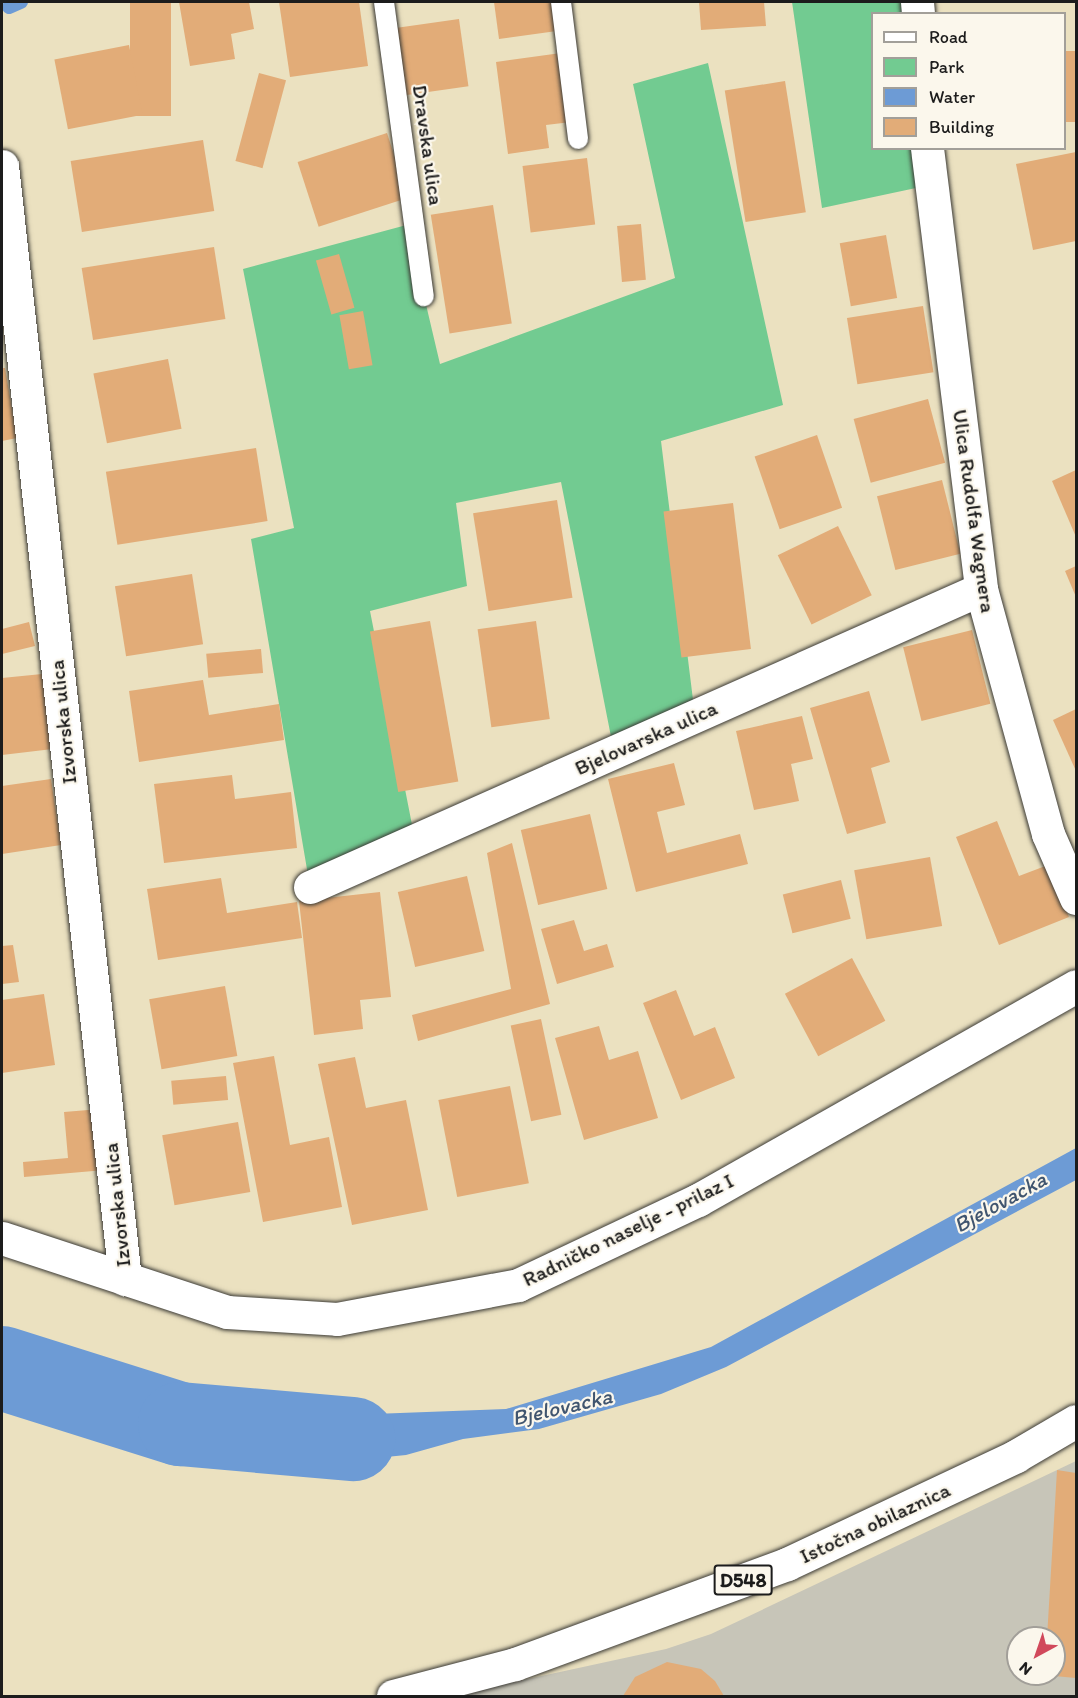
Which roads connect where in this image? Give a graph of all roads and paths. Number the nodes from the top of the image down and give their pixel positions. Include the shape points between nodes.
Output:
1 (384, 2) edge
2 (561, 2) edge
3 (578, 139) dead end
4 (927, 150) edge
5 (2, 166) edge
6 (424, 296) dead end
7 (981, 589) junction
8 (310, 887) dead end
9 (1077, 898) edge
10 (1077, 986) edge
11 (2, 1238) edge
12 (125, 1279) junction
13 (1077, 1421) edge
14 (393, 1696) edge

1 - 6 lane, Dravska ulica
2 - 3 lane
4 - 7 street, Ulica Rudolfa Wagnera
5 - 12 street, Izvorska ulica
7 - 8 street, Bjelovarska ulica
7 - 9 street, Ulica Rudolfa Wagnera via 1048,834
10 - 12 street, Radničko naselje - prilaz I via 698,1200 518,1285 337,1320 227,1312
11 - 12 street, Radničko naselje - prilaz I
13 - 14 street, Istočna obilaznica / D548 via 1016,1456 787,1564 515,1664

